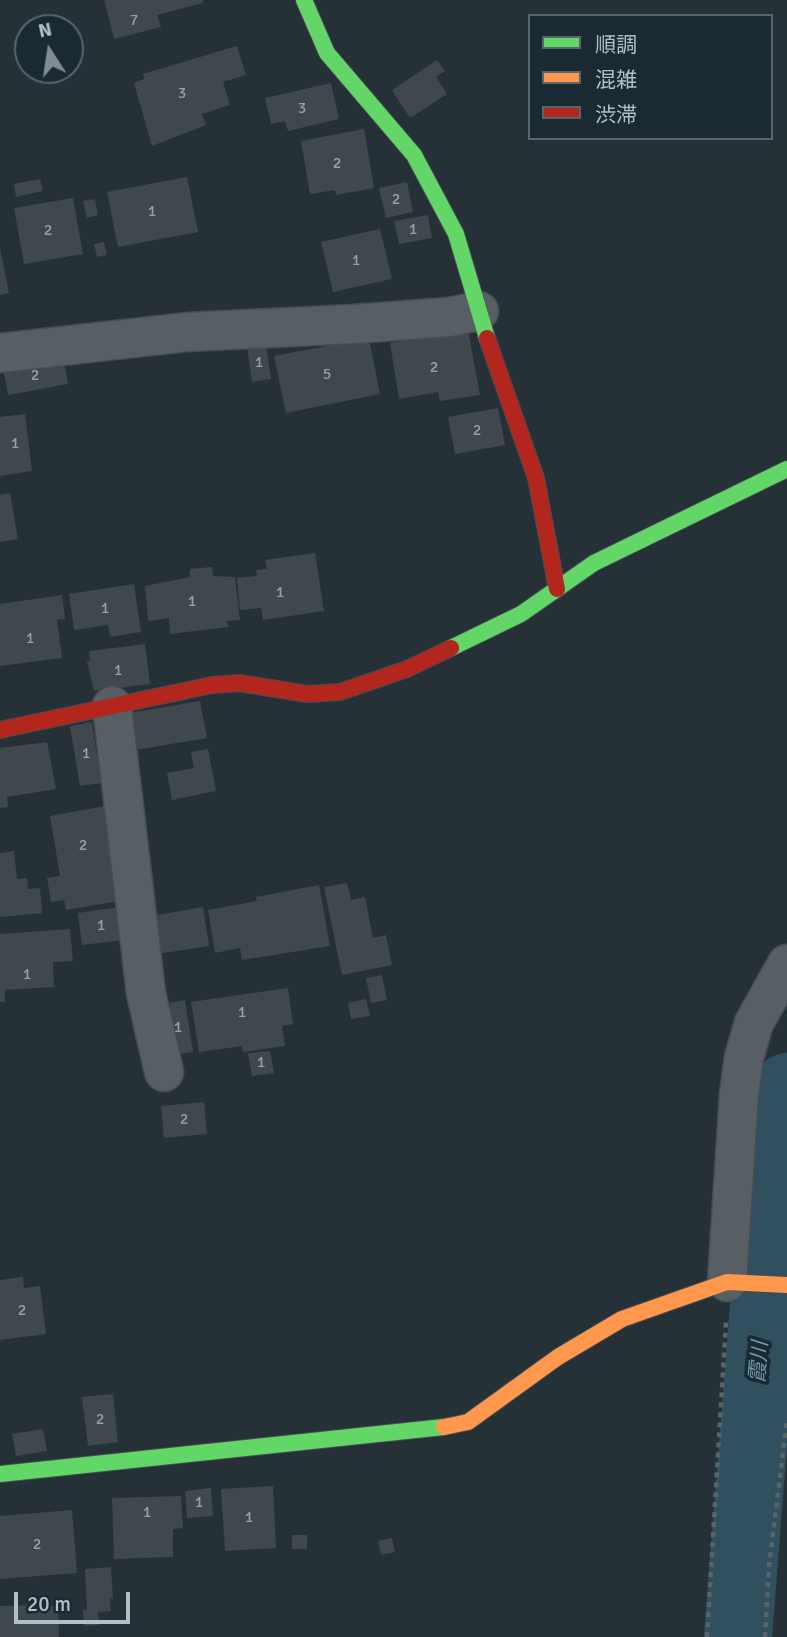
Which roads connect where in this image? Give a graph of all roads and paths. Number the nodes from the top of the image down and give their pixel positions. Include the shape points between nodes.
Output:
1 (304, 0) edge
2 (479, 311) junction
3 (0, 353) edge
4 (787, 469) edge
5 (557, 589) junction
6 (112, 706) junction
7 (0, 730) edge
8 (787, 964) edge
9 (164, 1072) dead end
10 (736, 1282) junction
11 (787, 1285) edge
12 (787, 1420) edge
13 (0, 1474) edge
14 (707, 1637) edge
15 (765, 1637) edge

1 - 2 street via 327,52 414,155 456,234
2 - 3 street via 368,323 187,332
2 - 5 street via 536,478
4 - 5 street via 594,563
5 - 6 street via 521,614 475,636 407,668 340,692 307,694 240,683
6 - 7 street
6 - 9 street via 146,993
8 - 10 street via 754,1023 744,1057 738,1105
10 - 11 street
10 - 13 street via 622,1319 558,1357 468,1422 431,1430
10 - 14 path
12 - 15 path

